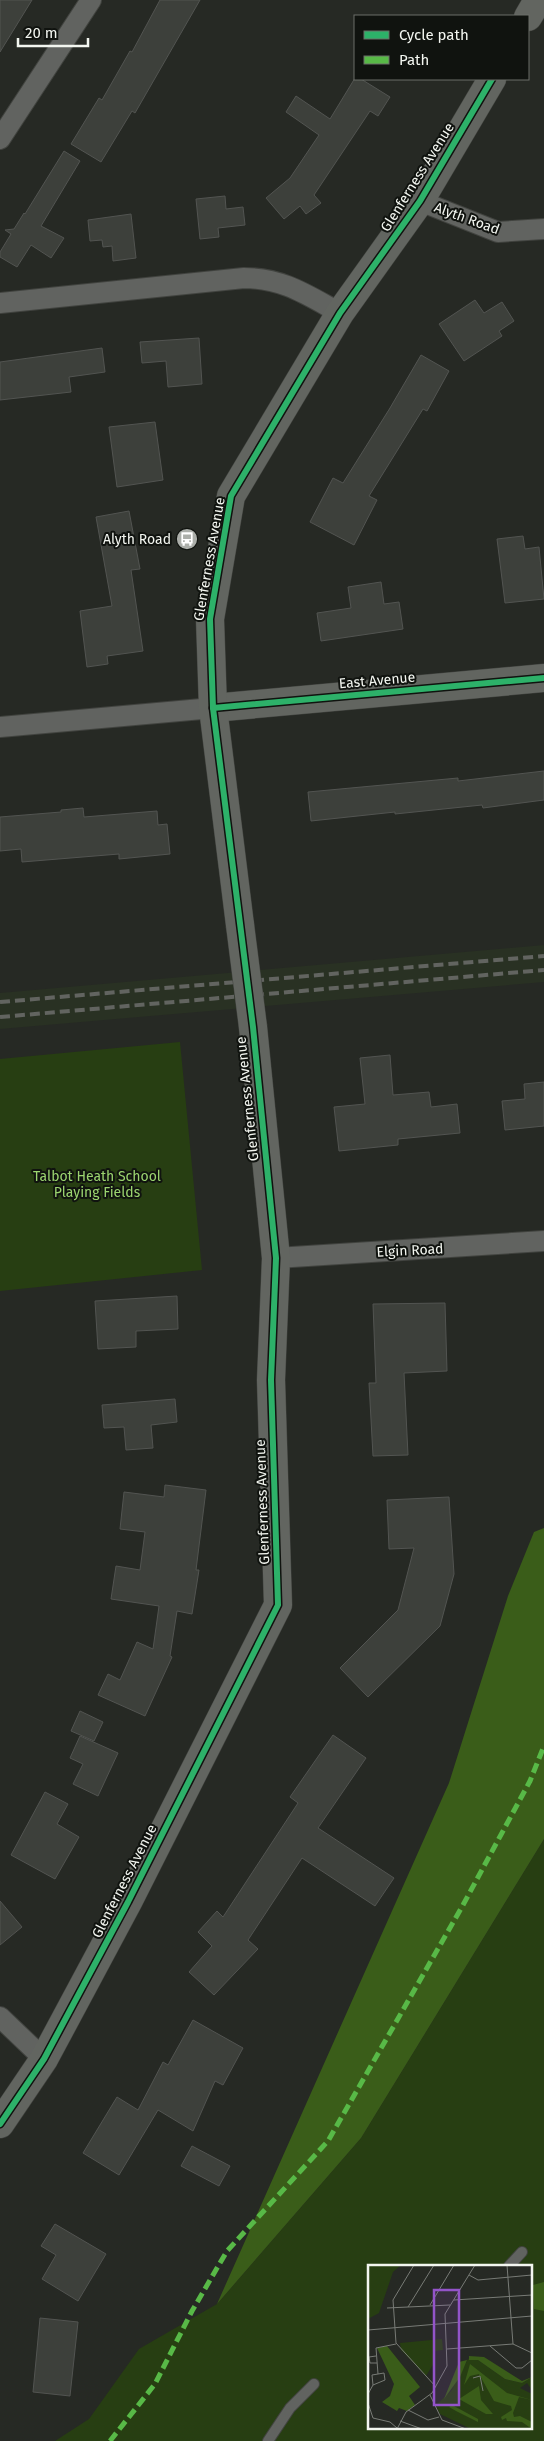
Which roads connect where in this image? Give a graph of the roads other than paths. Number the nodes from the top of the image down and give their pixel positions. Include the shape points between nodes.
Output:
1 (91, 0) edge
2 (538, 0) edge
3 (529, 15) edge
4 (491, 80) edge
5 (0, 139) edge
6 (420, 201) junction
7 (544, 230) edge
8 (0, 303) edge
9 (340, 313) junction
10 (544, 678) edge
11 (212, 708) junction
12 (0, 727) edge
13 (544, 1241) edge
14 (276, 1258) junction
15 (0, 2017) edge
16 (44, 2060) junction
17 (0, 2124) edge
18 (522, 2252) dead end
19 (510, 2265) edge
20 (314, 2384) dead end
21 (268, 2441) edge

1 - 5 street
2 - 3 street
4 - 6 street, Glenferness Avenue
6 - 7 street, Alyth Road via 498,232
6 - 9 street, Glenferness Avenue
8 - 9 street via 265,278 285,283
9 - 11 street, Glenferness Avenue via 231,496 210,620
10 - 11 street, East Avenue
11 - 12 street, East Avenue
11 - 14 street, Glenferness Avenue, bridge via 253,1027
13 - 14 street, Elgin Road
14 - 16 street, Glenferness Avenue via 271,1380 278,1605
15 - 16 street
16 - 17 street, Glenferness Avenue
18 - 19 lane
20 - 21 lane via 290,2408

